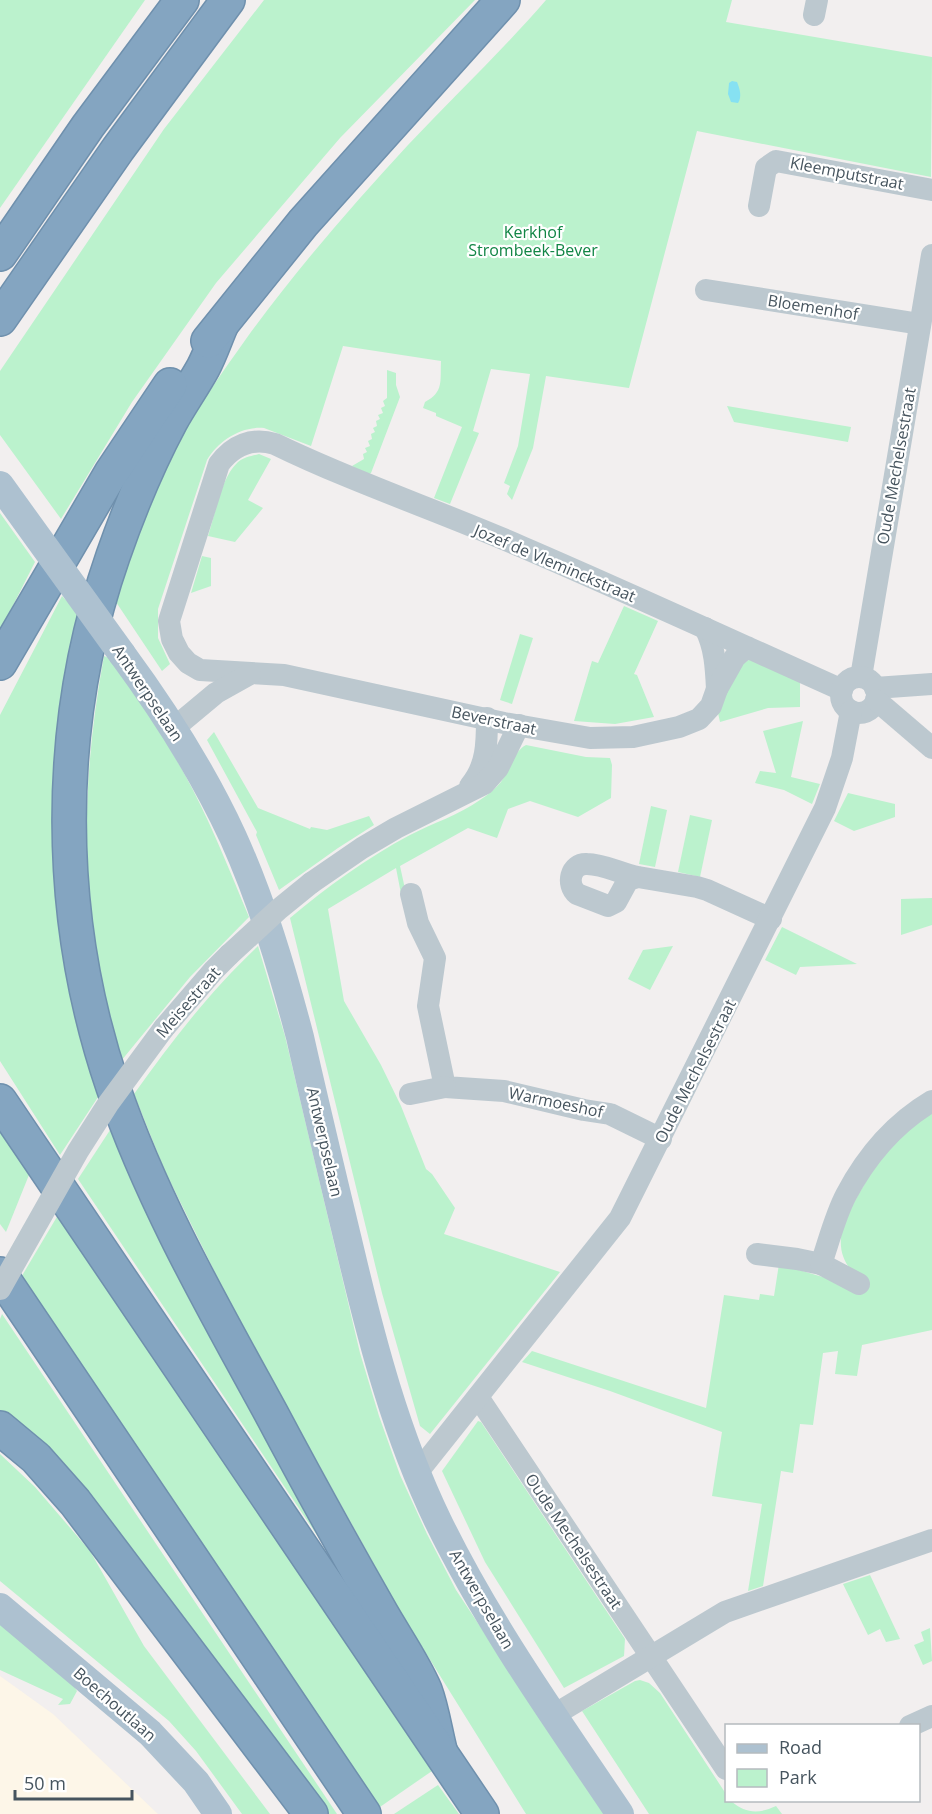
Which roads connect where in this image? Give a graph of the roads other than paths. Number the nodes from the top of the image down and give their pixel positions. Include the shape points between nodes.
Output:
1 (182, 0) edge
2 (228, 0) edge
3 (503, 0) edge
4 (932, 190) edge
5 (759, 206) dead end
6 (0, 254) edge
7 (932, 255) edge
8 (706, 290) dead end
9 (0, 319) edge
10 (920, 324) junction
11 (221, 326) junction
12 (267, 442) joint
13 (0, 485) edge
14 (705, 628) junction
15 (747, 647) junction
16 (0, 663) edge
17 (254, 672) junction
18 (932, 684) edge
19 (870, 688) junction
20 (717, 689) junction
21 (842, 690) junction
22 (851, 711) junction
23 (487, 718) junction
24 (519, 725) junction
25 (174, 728) junction
26 (932, 748) edge
27 (460, 796) junction
28 (638, 877) dead end
29 (411, 894) dead end
30 (771, 919) junction
31 (445, 1087) junction
32 (410, 1094) dead end
33 (0, 1101) edge
34 (932, 1101) edge
35 (661, 1139) junction
36 (756, 1254) dead end
37 (820, 1264) junction
38 (0, 1274) edge
39 (859, 1284) dead end
40 (0, 1289) edge
41 (478, 1397) junction
42 (0, 1428) edge
43 (417, 1473) junction
44 (932, 1540) edge
45 (0, 1607) edge
46 (650, 1656) junction
47 (554, 1715) junction
48 (932, 1716) edge
49 (912, 1724) edge
50 (440, 1750) junction
51 (725, 1768) edge
52 (218, 1814) edge
53 (311, 1814) edge
54 (364, 1814) edge
55 (482, 1814) edge
56 (620, 1814) edge

1 - 6 highway via 88,126
2 - 9 highway via 117,149
3 - 11 highway via 303,223
4 - 5 street, Kleemputstraat via 776,161 766,168
7 - 10 street, Oude Mechelsestraat
8 - 10 street, Bloemenhof
10 - 19 street, Oude Mechelsestraat
11 - 16 highway via 162,394
11 - 50 highway via 139,489 96,610 73,745 70,808 69,859 82,967 113,1088 159,1199 271,1414 425,1690
12 - 14 street, Jozef de Vleminckstraat via 522,547
12 - 17 street, Beverstraat via 252,441 240,446 219,464 169,621 175,646 183,659 196,668
13 - 25 main road, Antwerpselaan, bridge
14 - 15 street, Jozef de Vleminckstraat
14 - 20 street via 713,649
15 - 20 street, Beverstraat via 735,657
15 - 21 street, Jozef de Vleminckstraat
17 - 23 street, Beverstraat
17 - 25 street via 216,693
18 - 19 street
19 - 21 street via 849,680
19 - 22 street via 869,710
19 - 26 street
20 - 24 street, Beverstraat via 711,706 699,719 656,732 613,739 590,738
21 - 22 street via 842,702
22 - 30 street, Oude Mechelsestraat via 832,793
23 - 24 street, Beverstraat
23 - 27 street, Meisestraat via 484,763
24 - 27 street, Meisestraat via 491,777
25 - 43 main road, Antwerpselaan via 234,839 274,946 297,1025 370,1334
27 - 40 street, Meisestraat, bridge via 387,833 311,883 214,970 164,1028 108,1104
28 - 30 street via 707,890
29 - 31 street via 418,923 435,958 428,1006
30 - 35 street, Oude Mechelsestraat
31 - 32 street, Warmoeshof
31 - 35 street, Warmoeshof via 504,1091 610,1114
33 - 50 highway
34 - 37 street via 892,1131 864,1166 845,1197
35 - 41 street, Oude Mechelsestraat via 620,1218
36 - 37 street
37 - 39 street
38 - 54 highway
41 - 43 street, Oude Mechelsestraat
41 - 46 street, Oude Mechelsestraat
42 - 53 highway via 36,1458 75,1502
43 - 47 main road, Antwerpselaan via 466,1577
44 - 46 street via 725,1612
45 - 52 main road, Boechoutlaan via 150,1733 196,1782
46 - 47 street
46 - 51 street, Oude Mechelsestraat
47 - 56 main road, Antwerpselaan
48 - 49 street
50 - 55 highway

